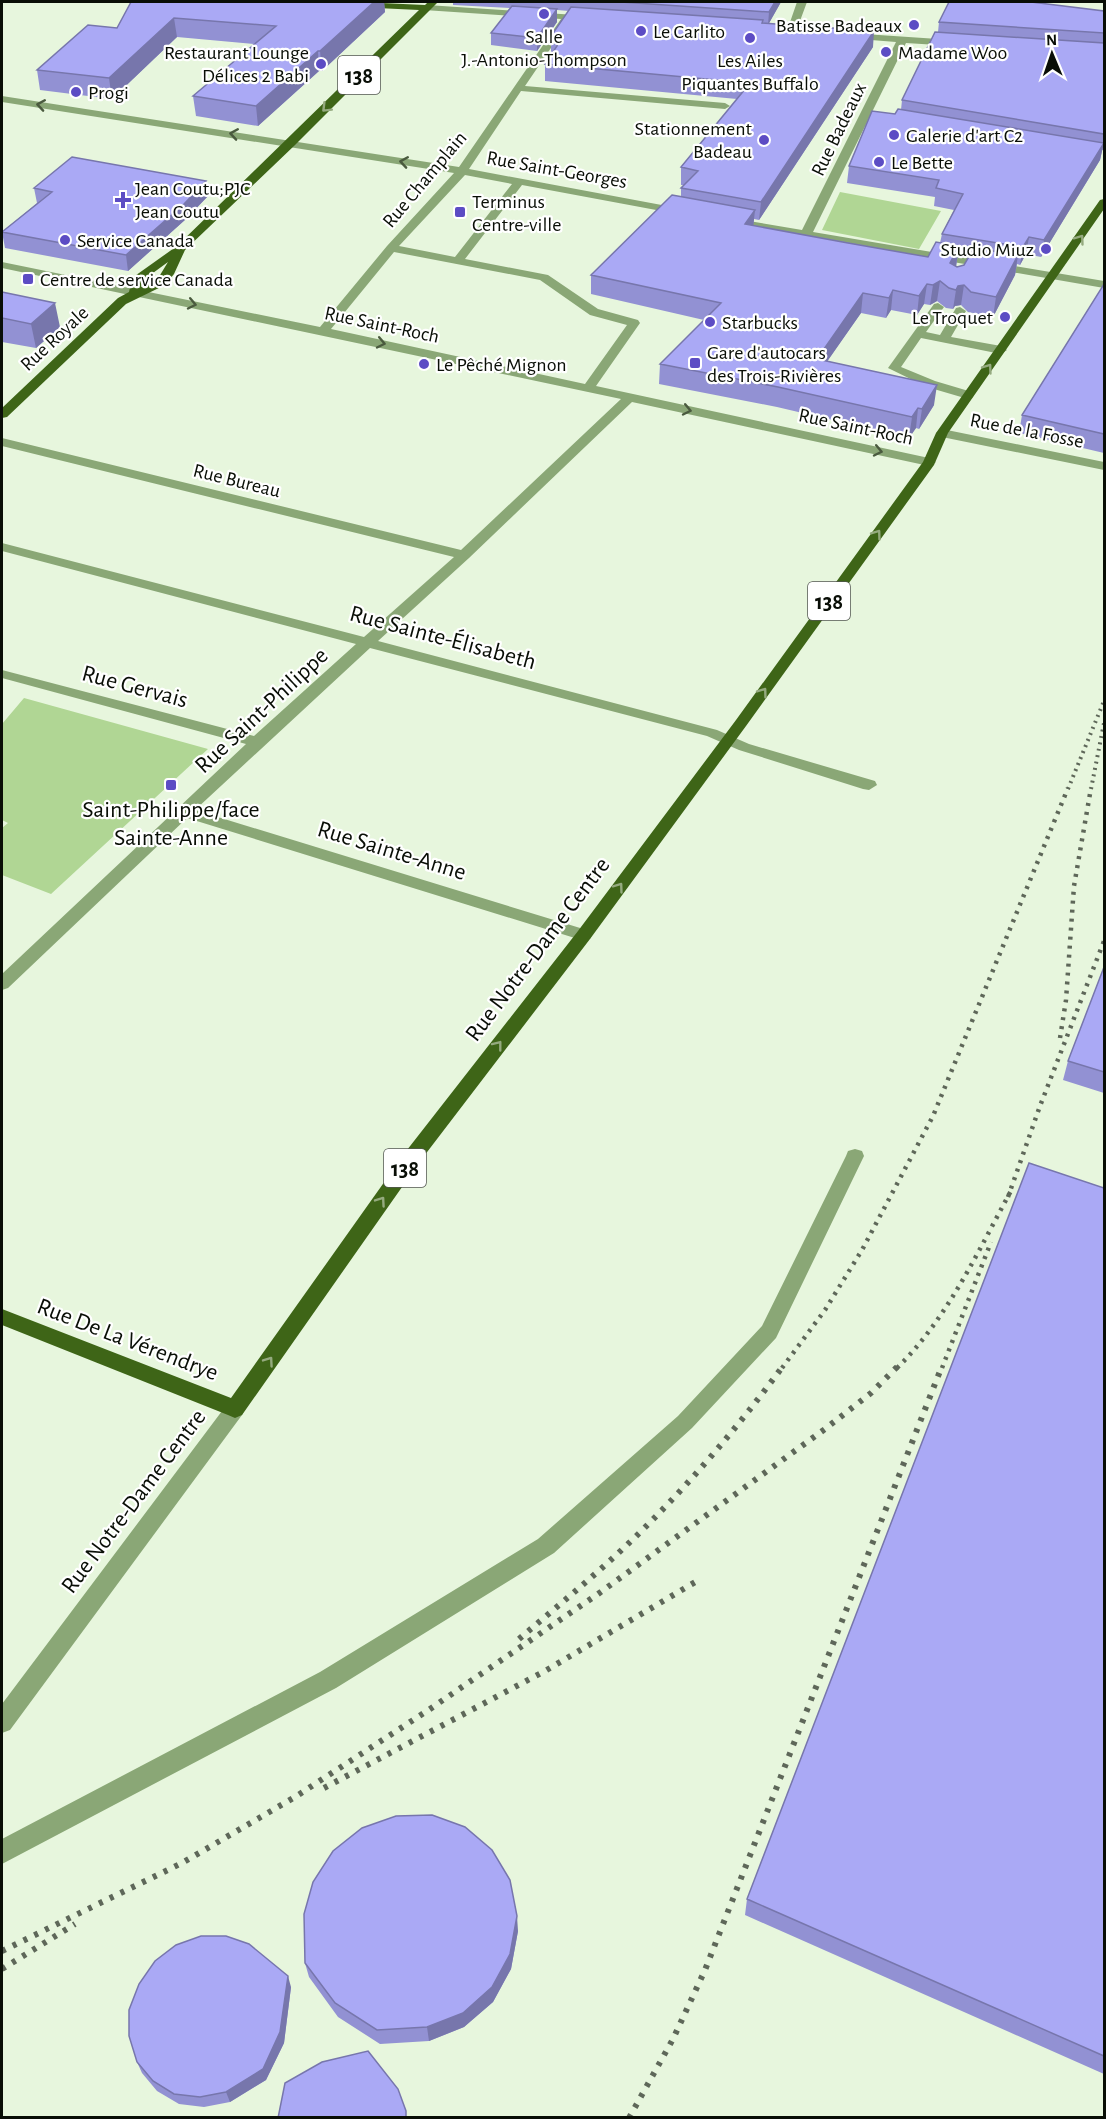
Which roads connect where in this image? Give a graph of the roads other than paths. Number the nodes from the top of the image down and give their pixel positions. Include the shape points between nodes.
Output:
1 (802, 2) edge
2 (351, 5) edge
3 (430, 5) edge
4 (592, 15) edge
5 (568, 16) junction
6 (776, 31) edge
7 (788, 32) junction
8 (799, 33) edge
9 (834, 35) edge
10 (902, 40) junction
11 (961, 44) edge
12 (518, 88) junction
13 (2, 99) edge
14 (725, 106) edge
15 (865, 116) junction
16 (876, 117) edge
17 (291, 143) junction
18 (462, 171) junction
19 (519, 182) junction
20 (1103, 208) edge
21 (695, 214) edge
22 (719, 219) edge
23 (806, 234) junction
24 (180, 248) junction
25 (391, 248) junction
26 (458, 260) junction
27 (968, 261) junction
28 (2, 265) edge
29 (959, 275) edge
30 (1054, 276) junction
31 (1104, 285) edge
32 (135, 292) junction
33 (938, 307) edge
34 (960, 311) edge
35 (324, 331) junction
36 (918, 334) junction
37 (944, 339) junction
38 (1000, 350) junction
39 (588, 388) junction
40 (968, 395) junction
41 (630, 397) junction
42 (2, 414) edge
43 (942, 433) junction
44 (2, 442) edge
45 (928, 462) junction
46 (1104, 466) edge
47 (2, 547) edge
48 (464, 555) junction
49 (368, 642) junction
50 (2, 674) edge
51 (728, 739) junction
52 (257, 742) junction
53 (869, 785) dead end
54 (185, 812) junction
55 (584, 934) junction
56 (10, 967) edge
57 (2, 984) edge
58 (855, 1156) dead end
59 (2, 1317) edge
60 (236, 1409) junction
61 (2, 1722) edge
62 (2, 1852) edge

1 - 7 street
2 - 3 main road
3 - 5 street
3 -> 17 main road, Rue Royale / 138
4 - 5 street
5 - 12 street, Rue Champlain
6 - 7 street
7 - 8 street
9 - 10 street
10 - 11 street
10 - 15 street, Rue Badeaux
12 - 14 street
12 - 18 street, Rue Champlain
17 -> 13 street, Rue Saint-Georges
15 - 16 street
15 - 23 street, Rue Badeaux
18 -> 17 street, Rue Saint-Georges
17 - 24 main road, Rue Royale / 138
18 - 19 street, Rue Saint-Georges
18 - 25 street, Rue Champlain
19 - 21 street, Rue Saint-Georges
19 - 26 street
30 -> 20 main road, Rue Notre-Dame Centre / 138
22 - 23 street
23 - 27 street
24 - 32 main road, Rue Royale / 138 via 136,280
24 - 32 main road, Rue Royale / 138 via 161,282
25 - 26 street
25 - 35 street, Rue Champlain
26 - 39 street via 544,278 594,312 634,323
27 - 29 street
27 - 30 street
28 - 32 street, Rue Saint-Roch
30 - 31 street
30 - 38 main road, Rue Notre-Dame Centre / 138
32 -> 35 street, Rue Saint-Roch
32 - 42 main road, Rue Royale / 138
33 - 36 street
34 - 37 street
35 -> 39 street, Rue Saint-Roch
36 - 37 street
36 - 40 street via 894,368
37 - 38 street
40 -> 38 main road, Rue Notre-Dame Centre / 138
39 - 41 street, Rue Saint-Roch
40 - 43 main road, Rue Notre-Dame Centre / 138
41 -> 45 street, Rue Saint-Roch
41 - 48 street, Rue Saint-Philippe
43 - 45 main road, Rue Notre-Dame Centre / 138
43 - 46 street, Rue de la Fosse
44 - 48 street, Rue Bureau
51 -> 45 main road, Rue Notre-Dame Centre / 138
47 - 49 street, Rue Sainte-Élisabeth
48 - 49 street, Rue Saint-Philippe
49 - 51 street, Rue Sainte-Élisabeth
49 - 52 street, Rue Saint-Philippe
50 - 52 street, Rue Gervais
51 - 53 street, Rue Sainte-Élisabeth
55 -> 51 main road, Rue Notre-Dame Centre
52 - 54 street, Rue Saint-Philippe
54 - 55 street, Rue Sainte-Anne
54 - 56 street, Rue Saint-Philippe
60 -> 55 main road, Rue Notre-Dame Centre / 138 via 414,1155
56 - 57 street, Rue Saint-Philippe
58 - 62 street via 769,1332 685,1422 546,1546 328,1680
59 - 60 main road, Rue De La Vérendrye
60 - 61 street, Rue Notre-Dame Centre

